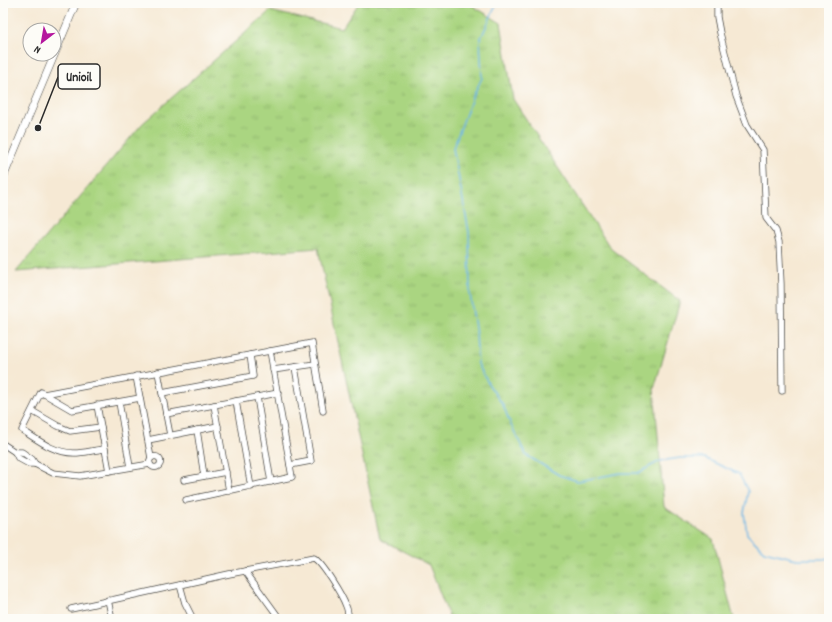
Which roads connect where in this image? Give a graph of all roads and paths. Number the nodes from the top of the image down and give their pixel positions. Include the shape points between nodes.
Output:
1 (76, 3) edge
2 (716, 3) edge
3 (3, 178) edge
4 (270, 350) junction
5 (250, 355) junction
6 (316, 364) junction
7 (295, 367) junction
8 (273, 370) junction
9 (158, 372) junction
10 (136, 376) junction
11 (782, 391) dead end
12 (162, 393) junction
13 (278, 393) junction
14 (44, 394) junction
15 (257, 397) junction
16 (140, 398) junction
17 (236, 401) junction
18 (119, 402) junction
19 (97, 405) junction
20 (214, 405) junction
21 (32, 411) junction
22 (323, 411) dead end
23 (166, 414) junction
24 (218, 426) junction
25 (101, 427) junction
26 (197, 430) junction
27 (170, 435) junction
28 (148, 440) junction
29 (3, 444) edge
30 (105, 448) junction
31 (290, 465) junction
32 (130, 468) junction
33 (109, 471) junction
34 (226, 472) junction
35 (204, 476) junction
36 (184, 480) dead end
37 (271, 482) junction
38 (251, 486) junction
39 (229, 491) junction
40 (186, 500) dead end
41 (245, 571) junction
42 (180, 585) junction
43 (108, 600) junction
44 (71, 609) dead end
45 (112, 619) edge
46 (193, 619) edge
47 (280, 619) edge
48 (349, 619) edge

1 - 3 main road
2 - 11 street via 720,33 736,96 747,125 763,150 766,218 776,231 779,242
4 - 5 street
4 - 6 street via 312,343
4 - 8 street
5 - 9 street
5 - 12 street via 253,376
6 - 7 street
6 - 22 street
7 - 8 street
7 - 31 street via 311,461
8 - 13 street
9 - 10 street
9 - 12 street
10 - 14 street
10 - 16 street
12 - 23 street
13 - 15 street
13 - 31 street
14 - 19 street via 72,410
14 - 21 street via 40,392
15 - 17 street
15 - 37 street
16 - 18 street
16 - 28 street
17 - 20 street
17 - 38 street
18 - 19 street
18 - 32 street
19 - 25 street
20 - 23 street
20 - 24 street
21 - 25 street via 70,431
21 - 30 street via 22,430 52,448 74,453
23 - 27 street
24 - 26 street
24 - 34 street
25 - 30 street
26 - 27 street
26 - 35 street
27 - 28 street
28 - 32 street via 150,461
29 - 33 street via 15,452 18,458 53,473 80,476
30 - 33 street
31 - 37 street via 292,477
32 - 33 street
34 - 35 street
34 - 39 street
35 - 36 street
37 - 38 street
38 - 39 street
39 - 40 street
41 - 42 street
41 - 47 street
41 - 48 street via 314,558 342,596
42 - 43 street
42 - 46 street
43 - 44 street
43 - 45 street

